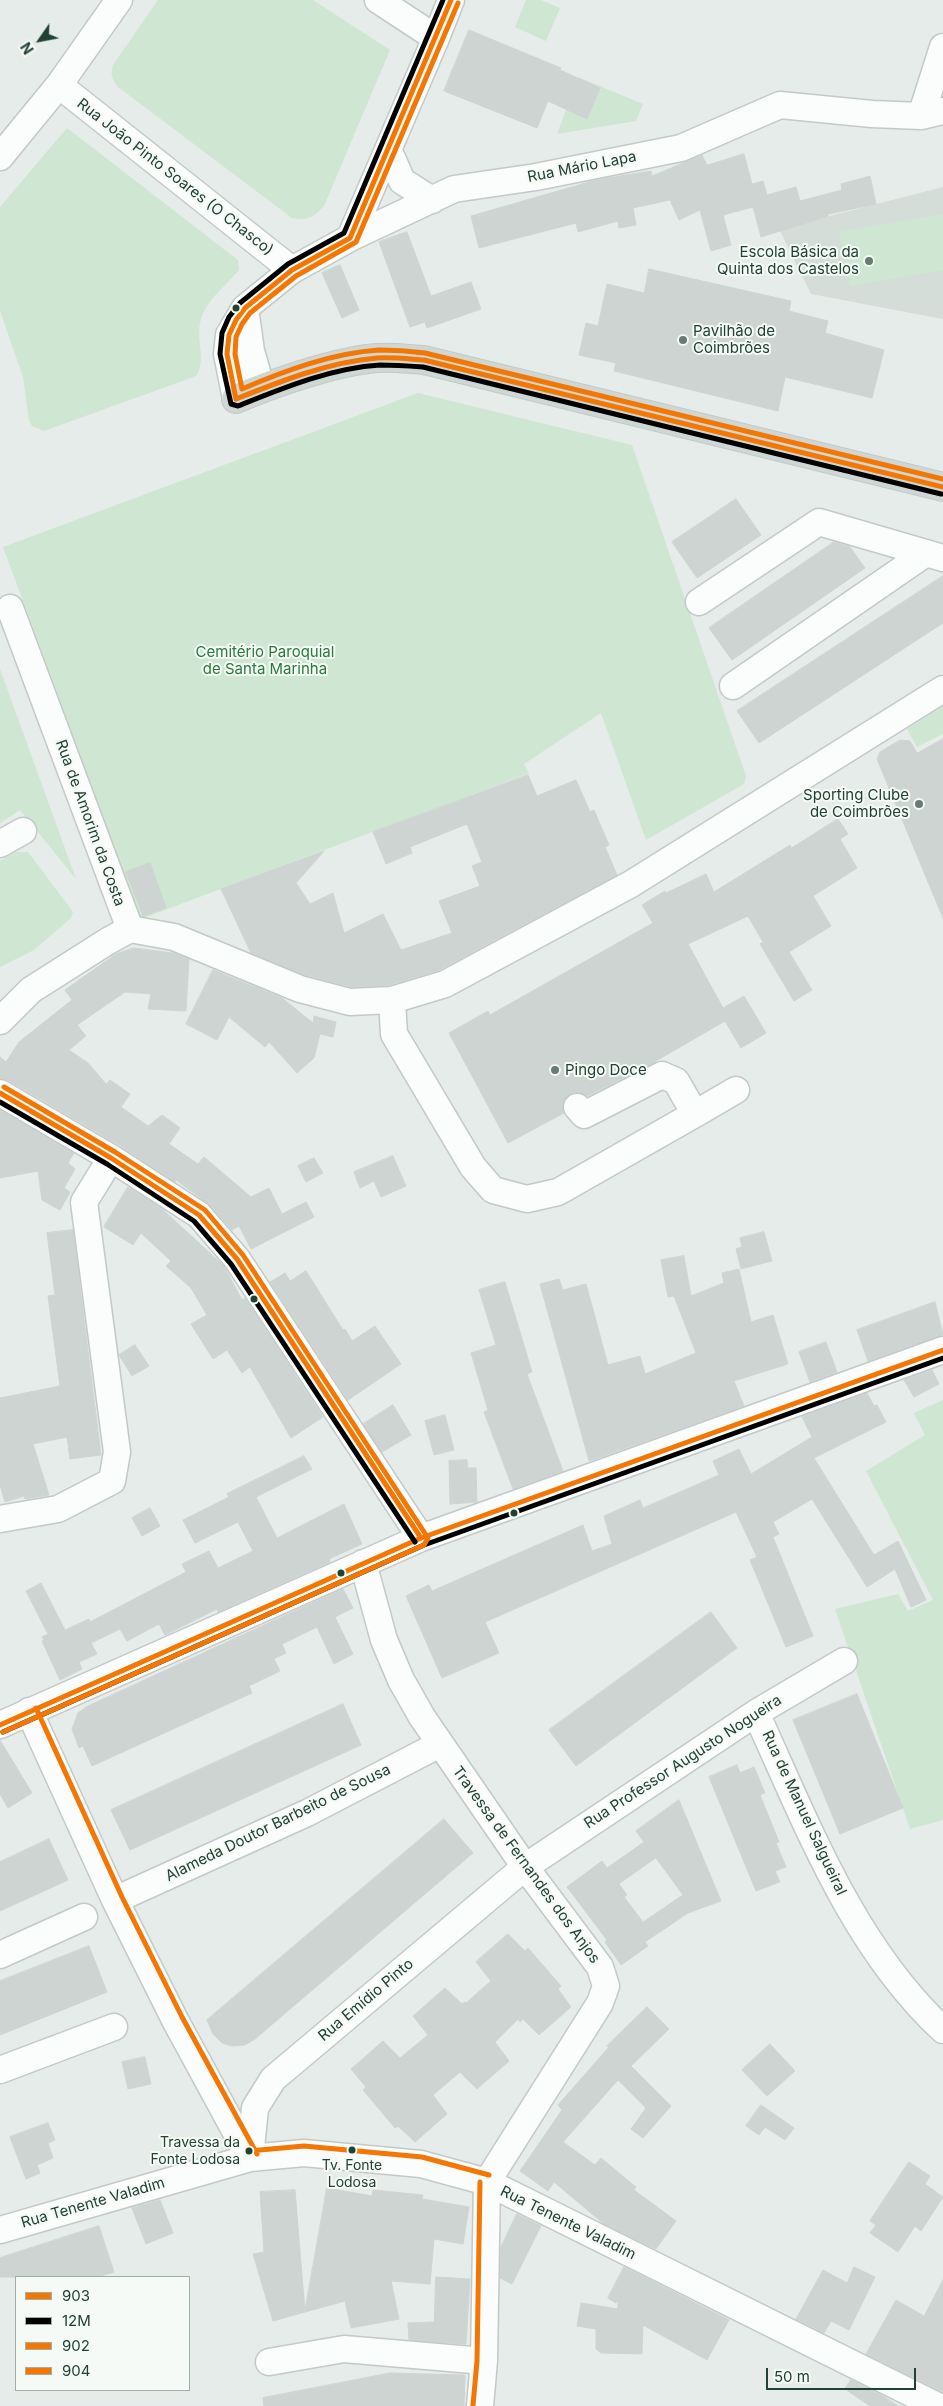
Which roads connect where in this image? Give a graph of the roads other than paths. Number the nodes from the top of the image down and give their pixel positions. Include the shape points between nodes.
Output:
1 (119, 0) edge
2 (378, 0) edge
3 (451, 0) edge
4 (436, 38) junction
5 (943, 47) edge
6 (58, 85) junction
7 (932, 114) edge
8 (388, 151) junction
9 (0, 157) edge
10 (432, 200) junction
11 (350, 238) junction
12 (292, 270) junction
13 (245, 308) junction
14 (262, 388) junction
15 (236, 399) joint
16 (943, 488) edge
17 (934, 556) edge
18 (699, 602) dead end
19 (10, 608) dead end
20 (733, 686) dead end
21 (943, 689) edge
22 (23, 831) dead end
23 (0, 844) edge
24 (130, 929) junction
25 (31, 990) junction
26 (392, 1000) junction
27 (0, 1002) edge
28 (0, 1021) edge
29 (736, 1090) dead end
30 (0, 1093) edge
31 (577, 1107) dead end
32 (695, 1114) junction
33 (111, 1158) junction
34 (943, 1350) edge
35 (0, 1519) edge
36 (420, 1538) junction
37 (363, 1563) junction
38 (844, 1662) dead end
39 (29, 1712) junction
40 (756, 1713) junction
41 (0, 1725) edge
42 (440, 1744) junction
43 (524, 1867) junction
44 (115, 1900) junction
45 (84, 1917) dead end
46 (0, 1955) edge
47 (114, 2027) dead end
48 (943, 2030) edge
49 (0, 2070) edge
50 (250, 2158) junction
51 (487, 2182) junction
52 (0, 2230) edge
53 (484, 2360) junction
54 (269, 2362) dead end
55 (480, 2406) edge
56 (937, 2406) edge

1 - 6 street
2 - 4 street
3 - 4 street
4 - 8 street
5 - 7 street
6 - 9 street
6 - 12 street, Rua João Pinto Soares (O Chasco)
7 - 10 street, Rua Mário Lapa via 872,114 780,106 682,148 454,190
8 - 10 street via 402,181
8 - 11 street
10 - 11 street, Rua Mário Lapa
11 - 12 street, Rua Mário Lapa
12 - 13 street, Rua Mário Lapa
13 - 14 street via 251,351
13 - 15 street, Rua Mário Lapa via 229,335 227,354
14 - 15 main road
14 - 16 main road via 377,358 424,360
17 - 18 street via 820,522
17 - 20 street
19 - 24 street, Rua de Amorim da Costa
21 - 26 street via 631,884 445,984
22 - 23 street
24 - 25 street
24 - 26 street via 174,937 300,989 350,1002
25 - 27 street
25 - 28 street
26 - 32 street via 394,1034 473,1167 493,1190 527,1199 558,1192
29 - 32 street
30 - 33 street
31 - 32 street via 584,1115 662,1075 676,1080
33 - 35 street via 84,1202 117,1452 112,1480 58,1509
33 - 36 street via 199,1215 237,1259
34 - 36 street
36 - 37 street
37 - 39 street
37 - 42 street, Travessa de Fernandes dos Anjos via 384,1640 401,1680
38 - 40 street, Rua Professor Augusto Nogueira
39 - 41 street
39 - 44 street
40 - 43 street, Rua Professor Augusto Nogueira
40 - 48 street, Rua de Manuel Salgueiral via 830,1875 863,1931 921,2009
42 - 43 street, Travessa de Fernandes dos Anjos
42 - 44 street, Alameda Doutor Barbeito de Sousa via 307,1813
43 - 50 street, Rua Emídio Pinto via 273,2079 255,2108
43 - 51 street, Travessa de Fernandes dos Anjos via 600,1967 606,1986 600,2003
44 - 50 street
45 - 46 street
47 - 49 street
50 - 51 street, Rua Tenente Valadim via 304,2153 421,2164
50 - 52 street, Rua Tenente Valadim
51 - 53 street
51 - 56 street, Rua Tenente Valadim
53 - 54 street via 344,2349
53 - 55 street

